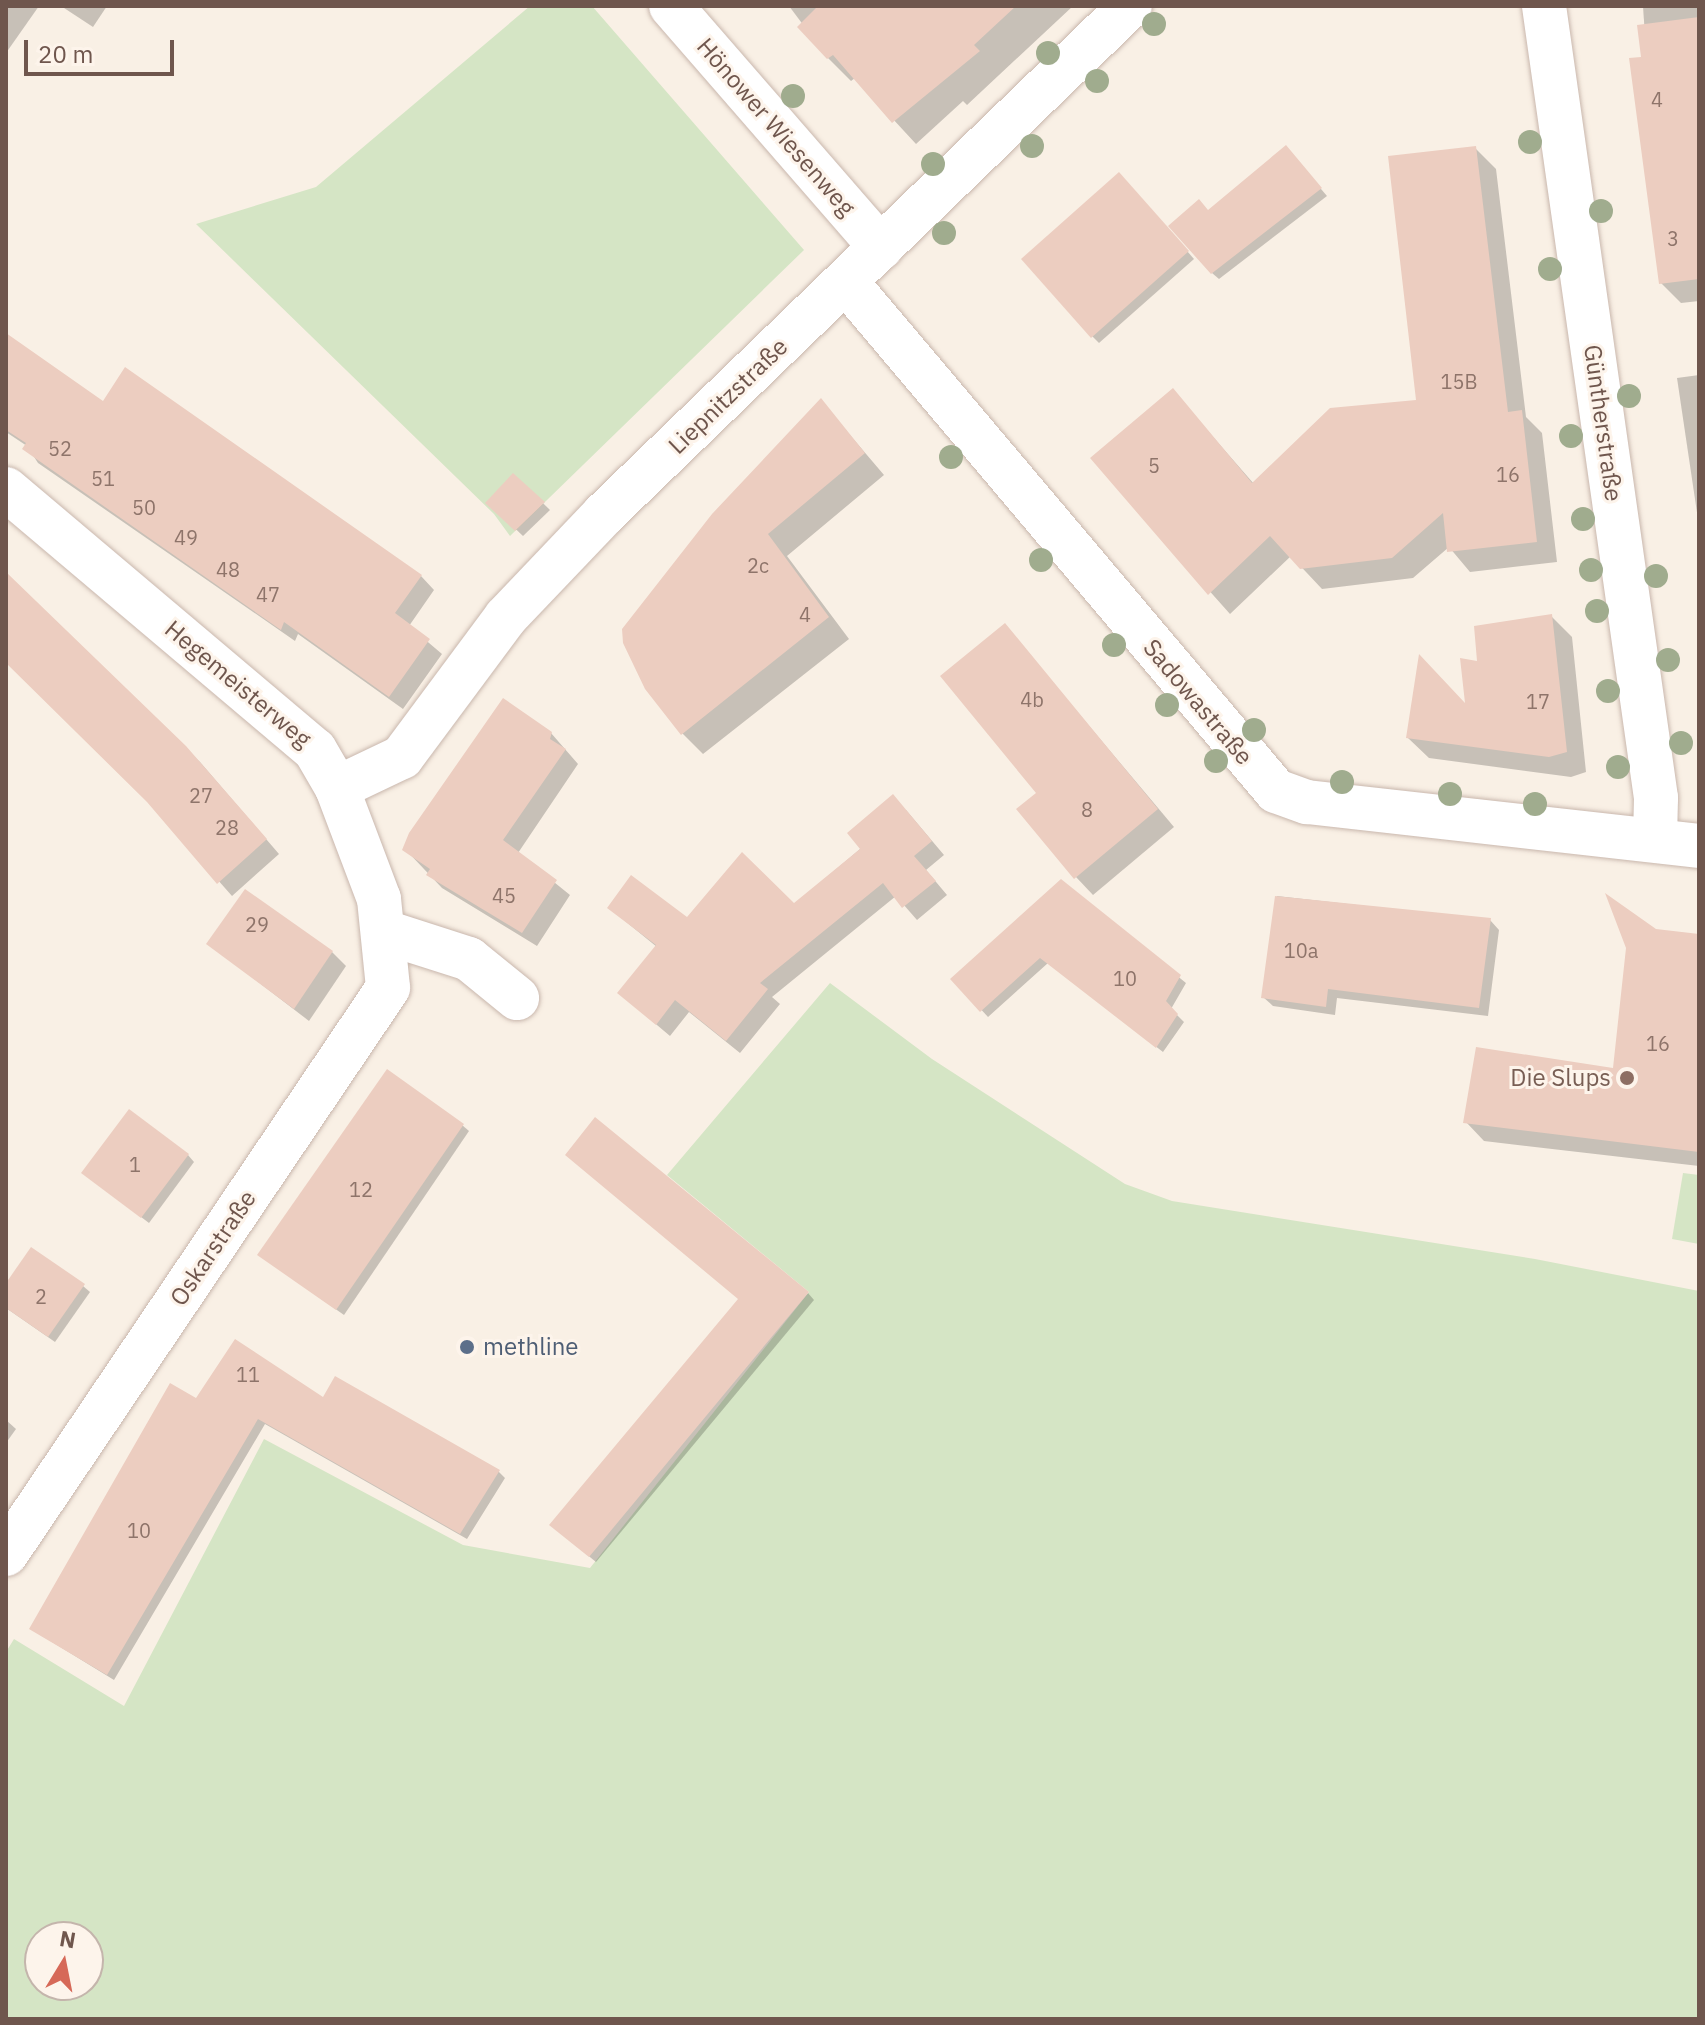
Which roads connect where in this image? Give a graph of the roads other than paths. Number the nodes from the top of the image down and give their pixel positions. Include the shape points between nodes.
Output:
1 (671, 6) edge
2 (1130, 6) edge
3 (1544, 6) edge
4 (881, 248) junction
5 (847, 283) junction
6 (9, 497) edge
7 (337, 788) junction
8 (1655, 840) junction
9 (1699, 846) edge
10 (385, 932) junction
11 (517, 998) dead end
12 (6, 1554) edge

1 - 4 street, Hönower Wiesenweg
2 - 4 street, Liepnitzstraße
3 - 8 street, Güntherstraße via 1656,798
4 - 5 street, Liepnitzstraße
5 - 7 street, Liepnitzstraße via 604,514 506,617 402,757
5 - 8 street, Sadowastraße via 1276,791 1307,802
6 - 7 street, Hegemeisterweg via 315,750
7 - 10 street, Hegemeisterweg via 379,899
8 - 9 street, Sadowastraße
10 - 11 street via 469,959
10 - 12 street, Oskarstraße via 388,988

